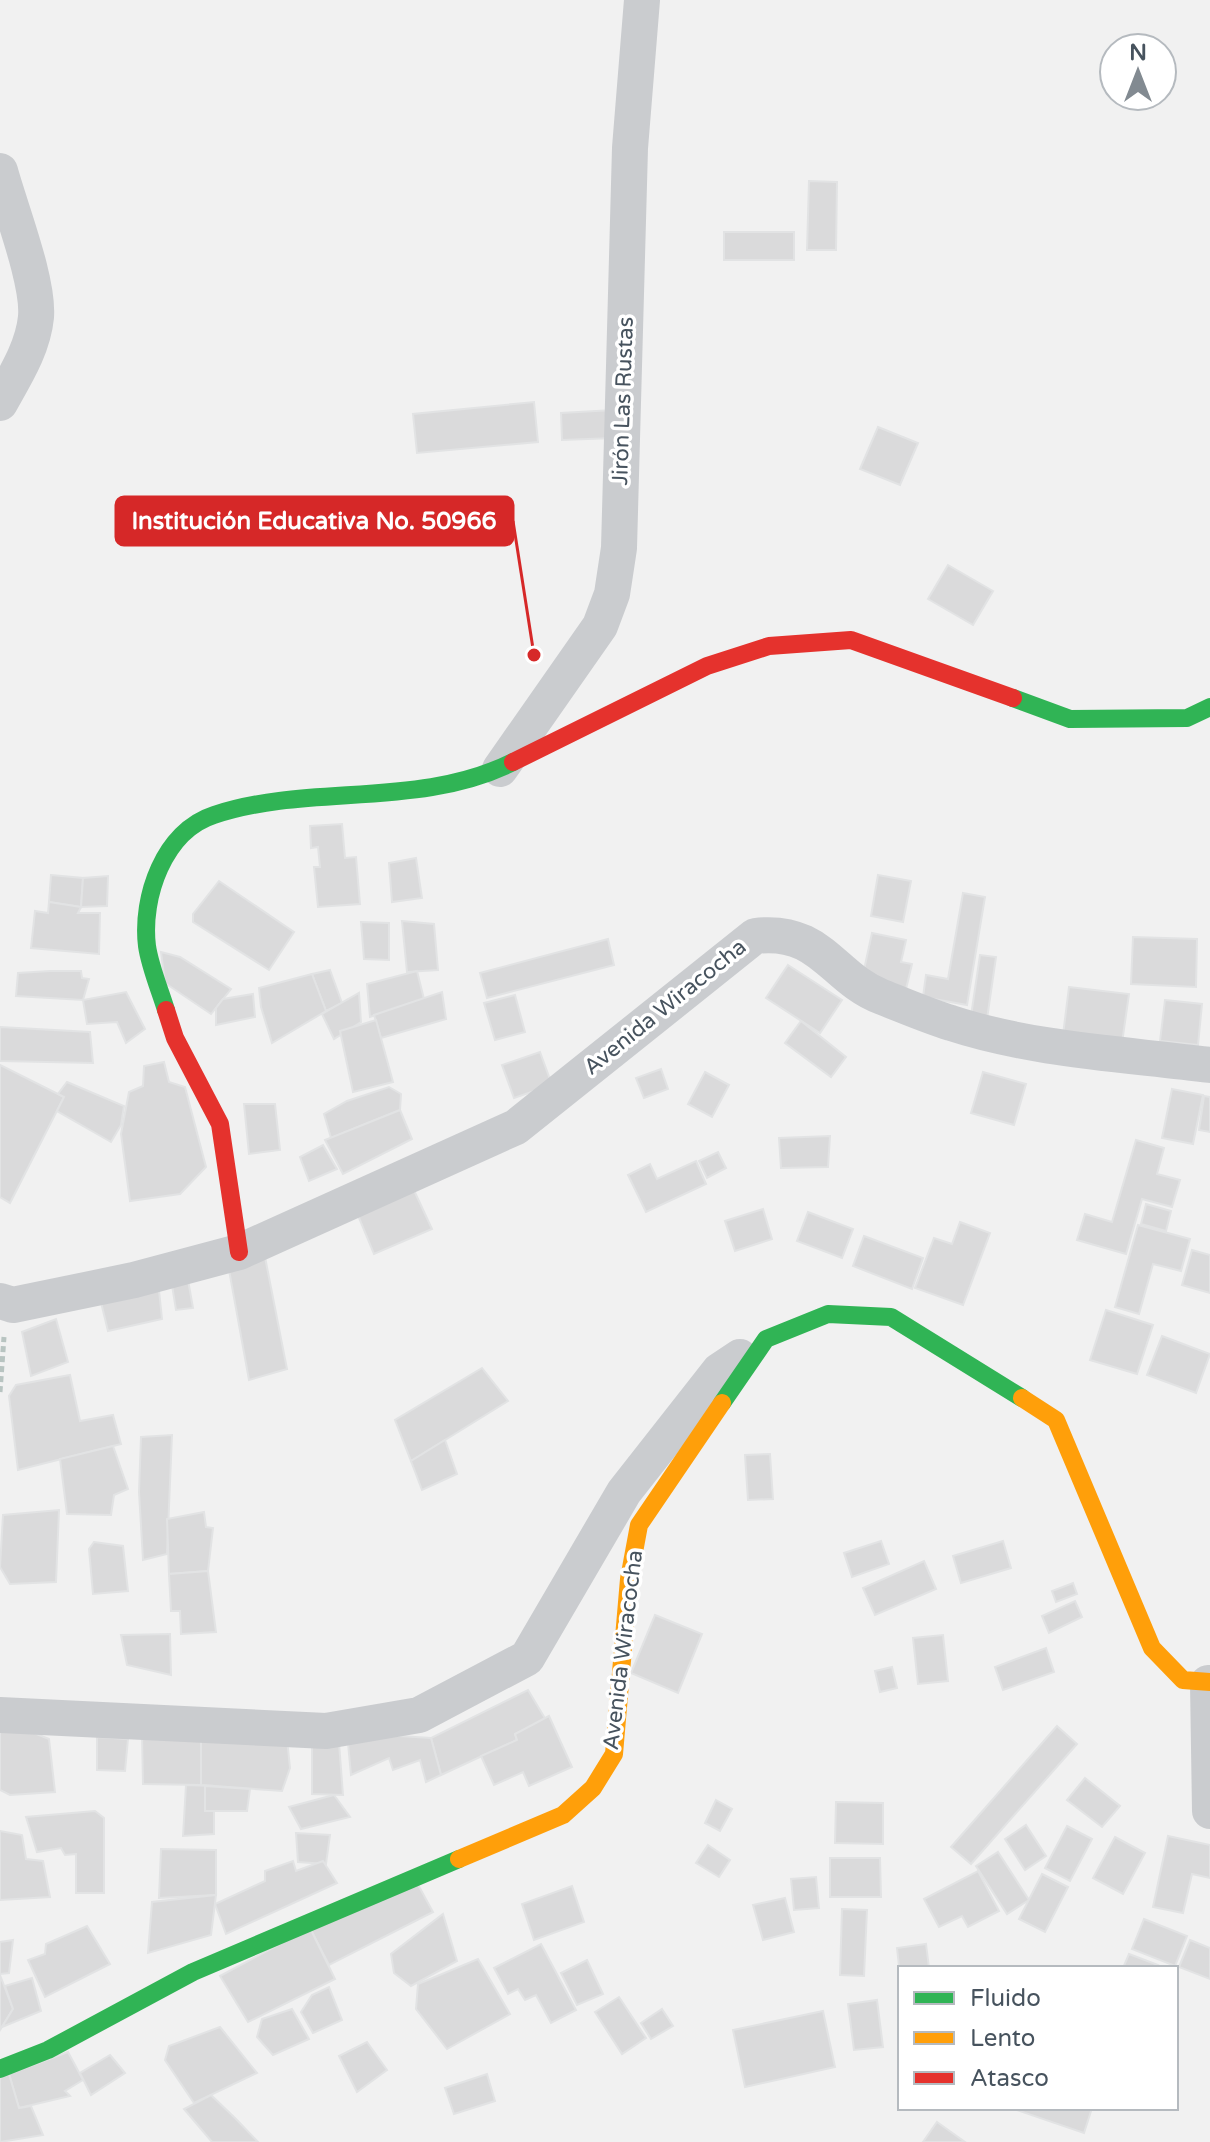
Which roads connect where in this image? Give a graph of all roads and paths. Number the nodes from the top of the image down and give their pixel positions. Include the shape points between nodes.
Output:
1 (642, 0) edge
2 (0, 171) edge
3 (0, 403) edge
4 (1210, 707) edge
5 (500, 769) junction
6 (1210, 1065) edge
7 (239, 1252) junction
8 (6, 1303) edge
9 (766, 1339) junction
10 (0, 1392) edge
11 (1209, 1682) edge
12 (0, 1715) edge
13 (1210, 1811) edge
14 (0, 2069) edge

1 - 5 street, Jirón Las Rustas via 630,148 619,548 612,594 600,626
2 - 3 street via 32,282 36,316 26,356
4 - 5 street via 1187,718 1070,719 851,640 769,646 707,666
5 - 7 street via 443,787 261,805 212,815 177,838 157,874 147,909 147,947 175,1038 220,1124
6 - 7 street, Avenida Wiracocha via 1017,1039 952,1024 875,994 816,948 779,933 755,936 516,1127
7 - 8 street, Avenida Wiracocha via 134,1280
8 - 10 path
9 - 11 street via 828,1314 891,1317 1056,1420 1152,1648 1183,1680
9 - 12 street via 719,1371 624,1492 527,1658 419,1715 326,1731
9 - 14 street, Avenida Wiracocha via 639,1525 629,1579 614,1754 593,1788 563,1815 193,1972 48,2050
11 - 13 street

